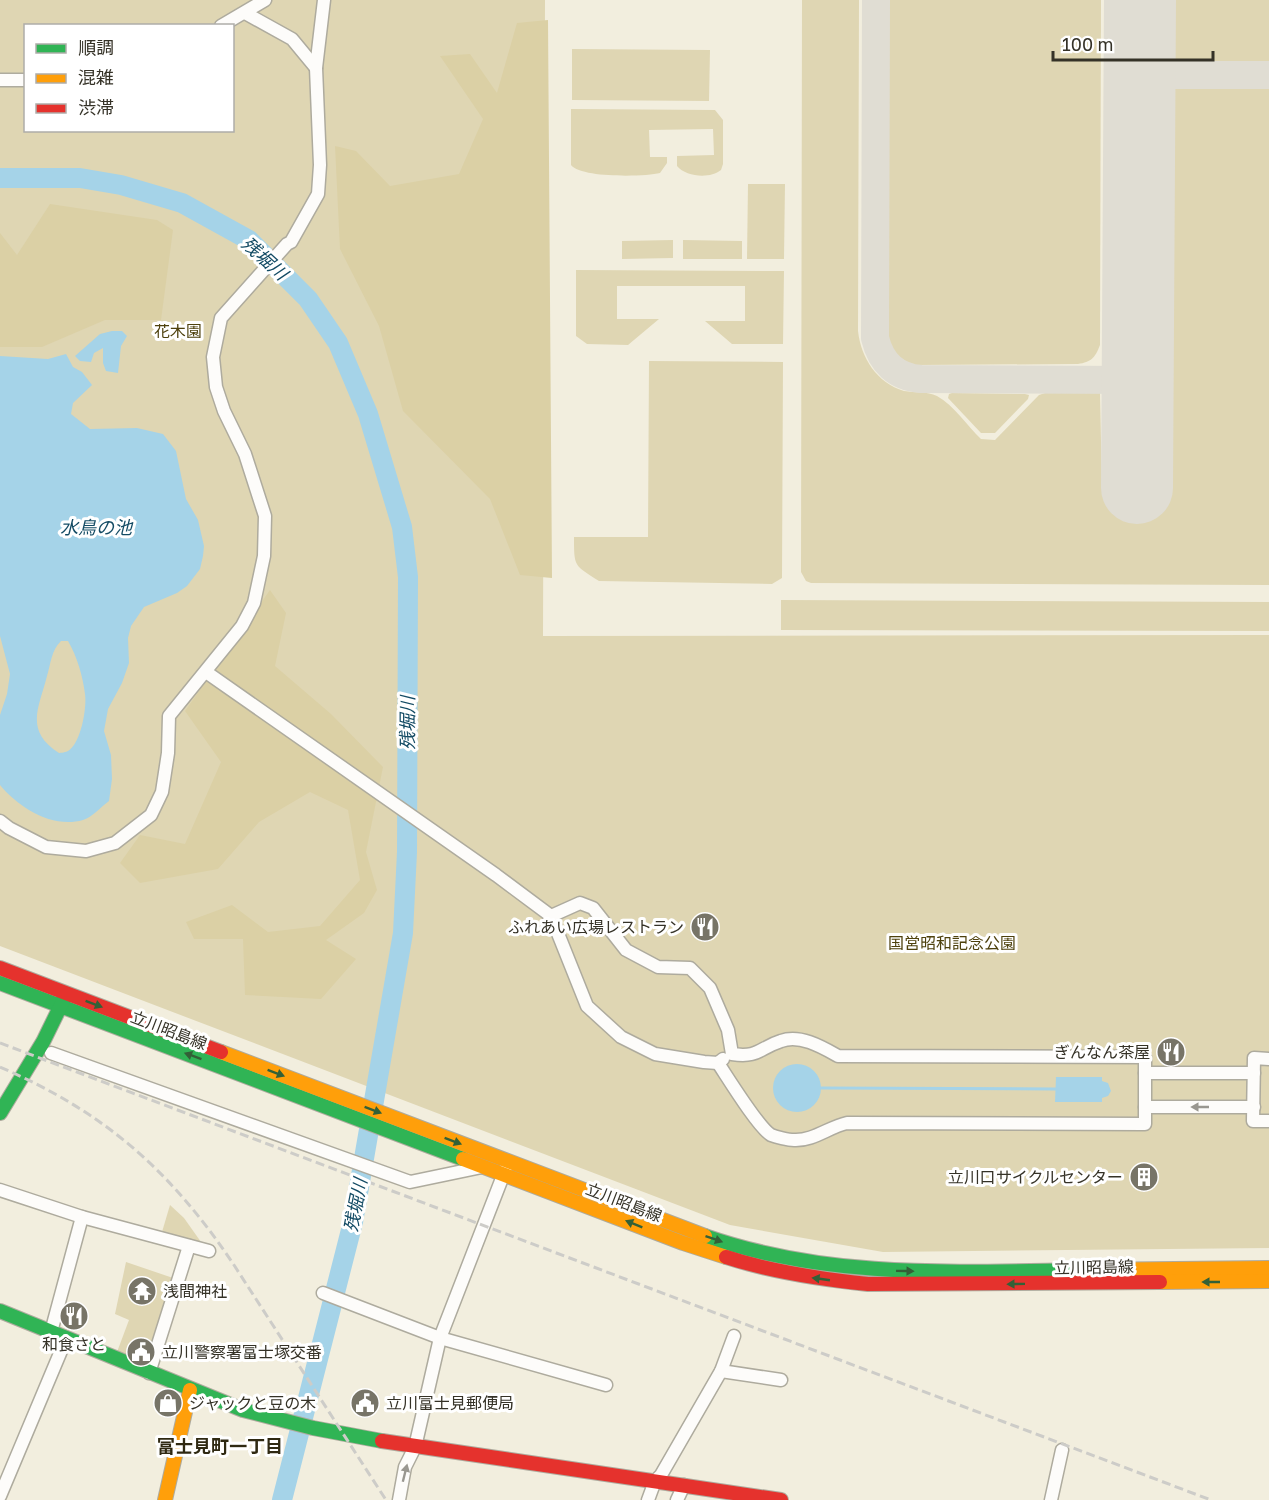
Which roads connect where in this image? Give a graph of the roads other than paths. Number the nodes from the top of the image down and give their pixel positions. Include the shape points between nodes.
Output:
1 (265, 0) edge
2 (324, 0) edge
3 (245, 13) junction
4 (225, 24) edge
5 (316, 68) junction
6 (0, 80) edge
7 (24, 80) edge
8 (206, 672) junction
9 (0, 820) edge
10 (551, 916) junction
11 (0, 968) edge
12 (0, 982) edge
13 (64, 1000) junction
14 (51, 1053) dead end
15 (732, 1054) junction
16 (1269, 1059) edge
17 (718, 1063) junction
18 (1145, 1073) junction
19 (1254, 1073) junction
20 (4, 1099) edge
21 (1145, 1107) junction
22 (1254, 1107) junction
23 (0, 1113) edge
24 (1269, 1121) edge
25 (397, 1126) junction
26 (483, 1167) junction
27 (506, 1168) junction
28 (0, 1190) edge
29 (82, 1217) junction
30 (189, 1246) junction
31 (209, 1251) dead end
32 (1269, 1268) edge
33 (1269, 1281) edge
34 (322, 1293) dead end
35 (0, 1311) edge
36 (51, 1332) junction
37 (734, 1336) dead end
38 (440, 1338) junction
39 (66, 1339) junction
40 (721, 1371) junction
41 (149, 1373) junction
42 (781, 1380) dead end
43 (606, 1385) dead end
44 (190, 1390) junction
45 (415, 1447) junction
46 (1062, 1450) dead end
47 (655, 1481) junction
48 (684, 1485) junction
49 (0, 1496) edge
50 (165, 1500) edge
51 (399, 1500) edge
52 (648, 1500) edge
53 (677, 1500) edge
54 (781, 1500) edge
55 (1051, 1500) edge

1 - 3 street
2 - 5 street
3 - 4 street
3 - 5 street via 292,39
5 - 8 street via 318,194 291,242 221,318 213,357 216,387 245,454 265,516 264,556 254,603 242,626
6 - 7 street
8 - 9 street via 169,716 162,792 151,815 115,843 86,851 46,847
8 - 10 street
10 - 15 street via 580,903 593,908 626,950 658,968 690,968 710,988 728,1030
10 - 17 street via 587,1006 621,1037 655,1054
11 - 13 main road, 立川昭島線
12 - 13 main road, 立川昭島線
13 - 20 main road via 42,1047
13 - 25 main road, 立川昭島線
14 - 26 street via 410,1182
15 - 17 street
15 - 18 street via 748,1056 782,1040 801,1040 838,1056 1145,1057
16 - 19 street via 1254,1058
17 - 21 street via 760,1124 771,1135 794,1140 818,1136 847,1124 1145,1124
18 - 19 street
18 - 21 street
19 - 22 street
20 - 23 main road
22 -> 21 street
22 - 24 street via 1253,1121
25 - 26 main road, 立川昭島線
25 -> 27 main road, 立川昭島線
26 - 27 main road, 立川昭島線
27 -> 32 main road, 立川昭島線 via 722,1242 814,1264 908,1272
33 -> 27 main road, 立川昭島線 via 931,1285 821,1279 728,1258
27 - 38 street
28 - 29 street
29 - 30 street
29 - 36 street
30 - 31 street
30 - 41 street
34 - 38 street
35 - 36 main road
36 - 39 main road
37 - 40 street
38 - 43 street
38 - 45 street
39 - 41 main road
39 - 49 street
40 - 42 street
40 - 47 street
41 - 44 main road
44 - 45 main road via 284,1422
44 - 50 main road
45 - 47 main road
51 -> 45 street via 405,1467
46 - 55 street
47 - 48 main road
47 - 52 street
48 - 53 street
48 - 54 main road

